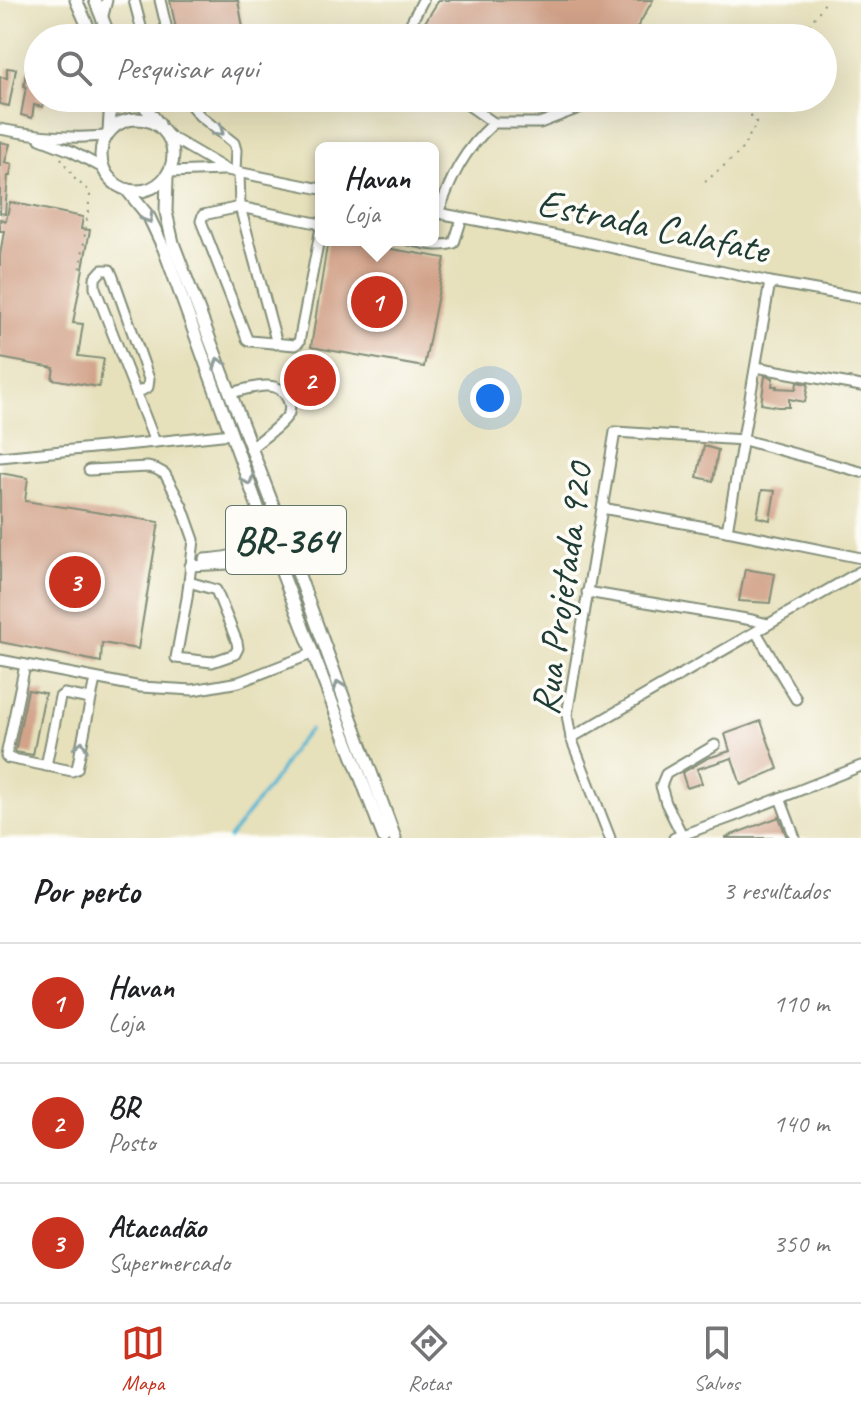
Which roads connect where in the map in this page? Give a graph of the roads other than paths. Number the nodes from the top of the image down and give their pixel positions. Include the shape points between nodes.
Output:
1 (76, 0) edge
2 (95, 0) edge
3 (107, 0) edge
4 (134, 0) edge
5 (160, 0) edge
6 (423, 0) edge
7 (102, 19) junction
8 (87, 24) edge
9 (104, 24) edge
10 (140, 24) edge
11 (166, 24) edge
12 (410, 24) edge
13 (109, 112) edge
14 (149, 112) edge
15 (197, 112) edge
16 (478, 112) edge
17 (569, 112) edge
18 (494, 123) junction
19 (0, 129) edge
20 (165, 132) junction
21 (107, 134) junction
22 (33, 136) junction
23 (103, 168) junction
24 (234, 172) junction
25 (168, 174) junction
26 (315, 188) edge
27 (127, 190) junction
28 (439, 206) edge
29 (240, 207) junction
30 (439, 213) edge
31 (462, 218) junction
32 (315, 225) edge
33 (439, 245) edge
34 (168, 246) junction
35 (317, 246) edge
36 (770, 282) junction
37 (861, 298) edge
38 (277, 344) junction
39 (756, 367) junction
40 (861, 386) edge
41 (137, 393) junction
42 (231, 393) junction
43 (231, 434) junction
44 (744, 440) junction
45 (155, 442) junction
46 (251, 448) junction
47 (0, 457) edge
48 (89, 470) dead end
49 (861, 472) edge
50 (602, 508) junction
51 (267, 531) junction
52 (727, 531) junction
53 (861, 558) edge
54 (191, 563) junction
55 (279, 565) junction
56 (861, 571) edge
57 (189, 582) junction
58 (587, 592) junction
59 (768, 624) junction
60 (756, 632) junction
61 (314, 653) junction
62 (0, 660) edge
63 (25, 665) junction
64 (95, 679) junction
65 (90, 699) junction
66 (796, 699) dead end
67 (571, 738) junction
68 (715, 745) dead end
69 (46, 766) junction
70 (861, 766) edge
71 (780, 798) junction
72 (678, 837) edge
73 (384, 838) edge
74 (395, 838) edge
75 (610, 838) edge
76 (795, 838) edge

1 - 8 main road
2 - 7 main road
3 - 7 street
4 - 10 street
5 - 11 street
6 - 12 street
7 - 9 main road
13 - 21 main road
14 - 20 main road
15 -> 24 street via 234,143
16 - 18 street
17 - 18 street via 540,123
18 - 28 street via 462,159
19 - 22 street
20 - 21 main road via 152,122 128,119
20 - 24 street
20 - 25 main road, BR-364 via 174,154
21 - 22 street
21 - 23 main road
22 - 23 street
23 - 27 main road, BR-364
24 - 25 street
24 - 26 street
24 - 29 street
25 - 27 main road via 149,189
25 - 34 main road, BR-364
27 -> 34 main road, BR-364
29 - 32 street
29 - 38 street
29 - 38 street via 203,215 201,221 247,339
30 - 31 street, Estrada Calafate
31 - 33 street via 454,243
31 - 36 street, Estrada Calafate
42 -> 34 main road, BR-364
34 - 43 main road, BR-364
35 - 38 street via 299,344
36 - 37 street, Estrada Calafate
36 - 39 street
39 - 40 street
39 - 44 street
41 - 41 street via 95,288 102,270 110,270 149,379 148,387
41 - 45 street
42 - 46 main road, BR-364
42 - 46 street via 275,387 288,398 288,415
43 - 45 street
43 -> 51 main road, BR-364
44 - 49 street
44 - 50 street, Rua Projetada 920 via 615,432
44 - 52 street
45 - 47 street
74 -> 46 main road, BR-364
48 - 54 street via 148,467 165,474 193,534
50 - 52 street
50 - 58 street, Rua Projetada 920
51 - 54 street via 245,552
51 - 55 main road, BR-364
52 - 53 street
54 - 55 street
54 - 57 street
55 - 61 main road, BR-364
56 - 59 street
57 - 57 street via 176,658 212,662 235,654 237,642 216,590
58 - 59 street
58 - 67 street, Rua Projetada 920 via 567,715
59 - 60 street
60 - 66 street
60 - 67 street
61 - 64 street via 215,688 168,690
61 - 73 main road, BR-364
62 - 63 street
63 - 64 street
63 - 69 street via 6,756
64 - 65 street
65 - 69 street via 60,697
69 -> 65 street via 77,769
67 - 75 street, Rua Projetada 920
68 - 72 street via 666,774 661,786
70 - 71 street
71 - 72 street
71 - 76 street

